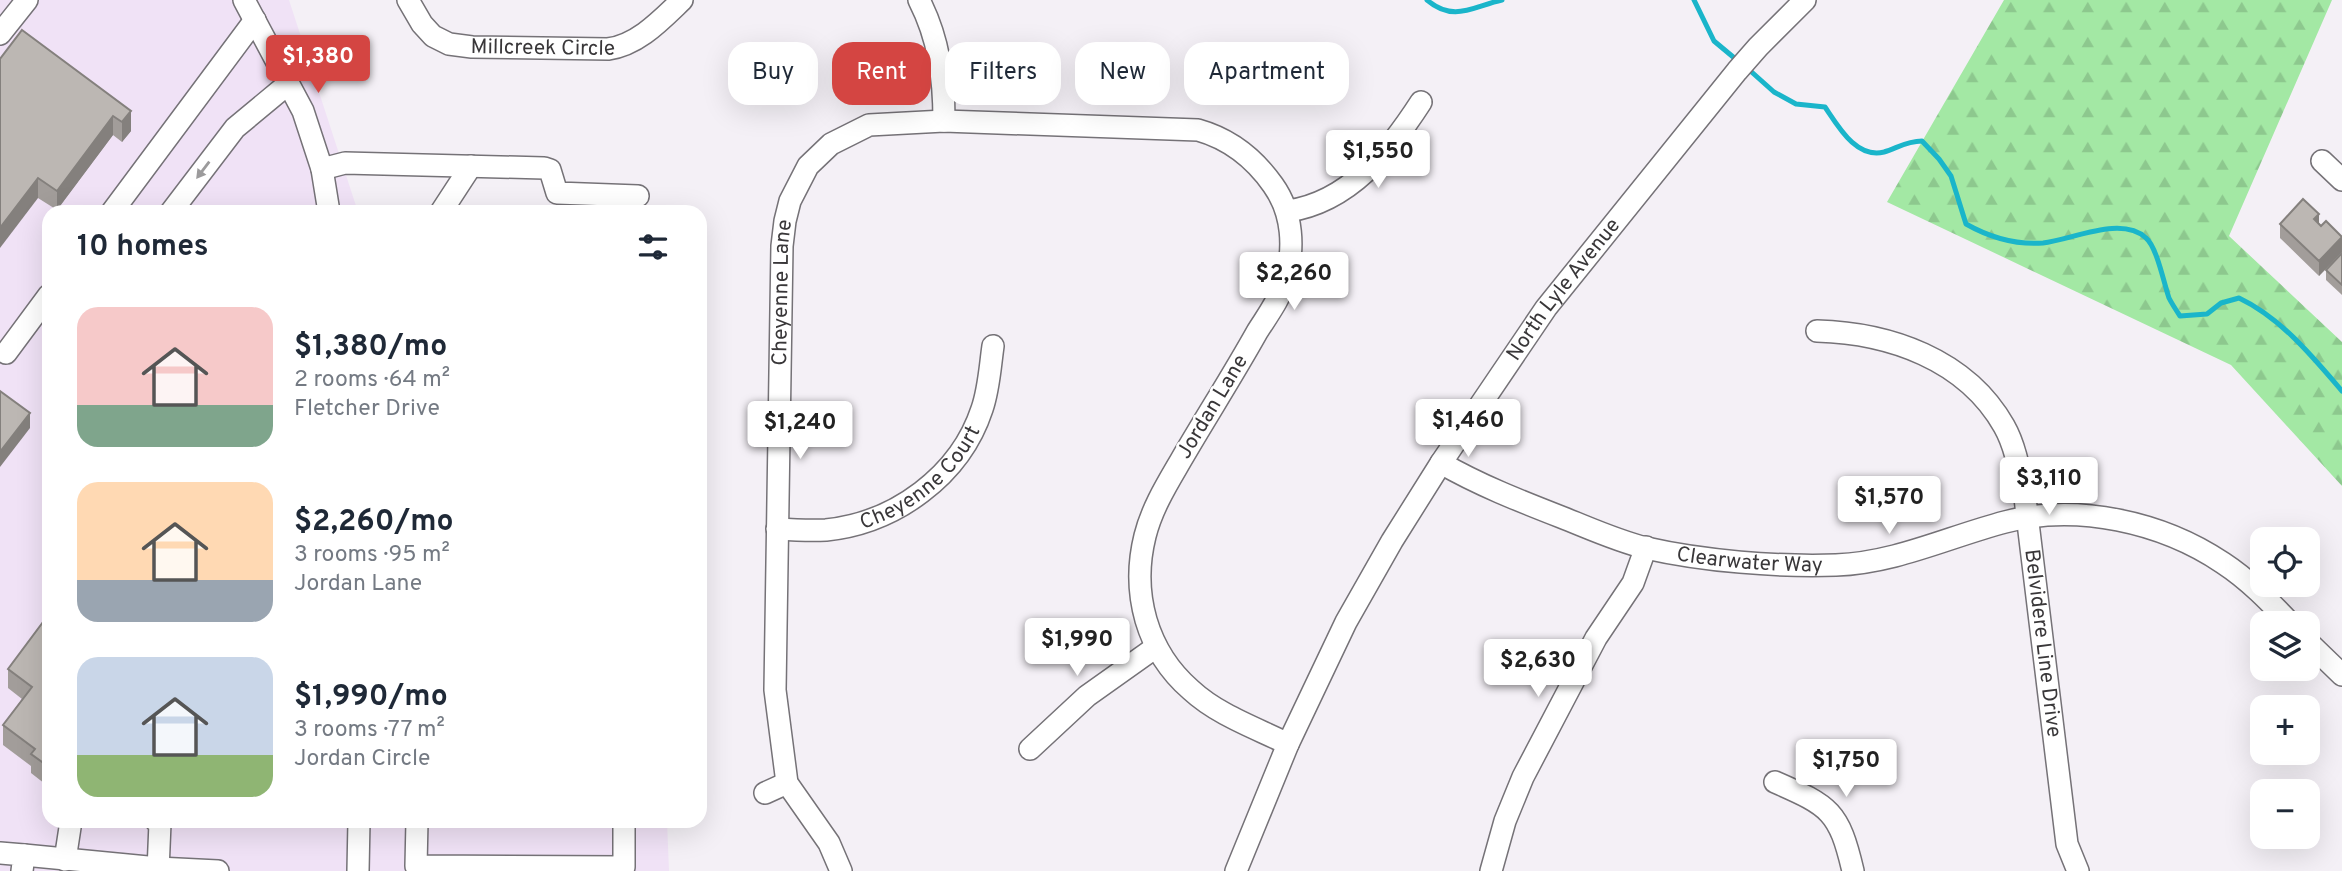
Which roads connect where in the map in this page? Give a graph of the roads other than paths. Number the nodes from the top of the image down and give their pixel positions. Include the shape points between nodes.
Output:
1 (27, 0) edge
2 (244, 0) edge
3 (408, 0) edge
4 (682, 0) edge
5 (919, 0) edge
6 (1805, 0) edge
7 (255, 20) junction
8 (1, 29) edge
9 (288, 84) junction
10 (1422, 102) dead end
11 (944, 121) junction
12 (2322, 161) dead end
13 (471, 166) junction
14 (322, 169) junction
15 (2342, 180) edge
16 (638, 196) dead end
17 (117, 205) edge
18 (176, 205) edge
19 (328, 205) edge
20 (446, 205) edge
21 (1288, 211) junction
22 (42, 304) edge
23 (1817, 331) dead end
24 (993, 346) dead end
25 (6, 353) dead end
26 (1441, 463) junction
27 (2028, 518) junction
28 (778, 529) junction
29 (1646, 547) junction
30 (2279, 611) edge
31 (1156, 647) junction
32 (2320, 653) edge
33 (2342, 674) edge
34 (1288, 744) junction
35 (1030, 749) dead end
36 (1775, 782) dead end
37 (787, 783) junction
38 (765, 793) dead end
39 (70, 828) edge
40 (160, 828) edge
41 (359, 828) edge
42 (418, 828) edge
43 (624, 828) edge
44 (0, 852) edge
45 (65, 860) junction
46 (23, 863) edge
47 (158, 869) edge
48 (577, 869) edge
49 (218, 871) edge
50 (358, 871) edge
51 (841, 871) edge
52 (1236, 871) edge
53 (1491, 871) edge
54 (1853, 871) edge
55 (2078, 871) edge

1 - 8 street
2 - 7 street
3 - 4 street, Millcreek Circle via 433,36 449,44 608,50 635,41
5 - 11 street via 942,66
6 - 26 street, North Lyle Avenue via 1737,71 1546,308
7 - 9 street
7 - 17 street
9 - 14 street via 303,111
9 -> 18 street via 235,128
10 - 21 street via 1396,141 1361,176 1316,203
11 - 21 street, Jordan Lane via 1206,132 1243,152 1270,180
11 - 28 street, Cheyenne Lane via 869,125 855,131 831,144 808,166 793,192 782,246
12 - 15 street
13 - 14 street via 345,163
13 - 16 street via 544,168 550,170 557,193
13 - 20 street
14 - 19 street
21 - 31 street, Jordan Lane via 1292,244 1282,291 1164,489 1145,534 1139,580
22 - 25 street
23 - 27 street, Belvidere Line Drive via 1888,339 1950,368 1972,386 2004,426 2015,452
24 - 28 street, Cheyenne Court via 977,422 951,466 919,495 856,525
26 - 29 street, Clearwater Way via 1514,499
26 - 34 street, North Lyle Avenue via 1346,622
27 - 29 street, Clearwater Way via 1901,555 1838,565 1743,563
27 - 30 street, Clearwater Way via 2105,518 2157,530 2222,562
27 - 55 street, Belvidere Line Drive via 2067,844
28 - 37 street, Cheyenne Lane via 775,690
29 - 53 street via 1633,583 1596,638 1523,776
31 - 34 street, Jordan Lane via 1192,691
31 - 35 street via 1087,696
32 - 33 street
34 - 52 street, North Lyle Avenue
36 - 54 street via 1817,800 1833,817 1845,836
37 - 38 street
37 - 51 street, Cheyenne Lane via 829,843
39 - 45 street
40 - 47 street
41 - 50 street
42 - 48 street via 416,866
43 - 48 street via 624,867
44 - 46 street
45 - 46 street
45 - 47 street
47 - 49 street

